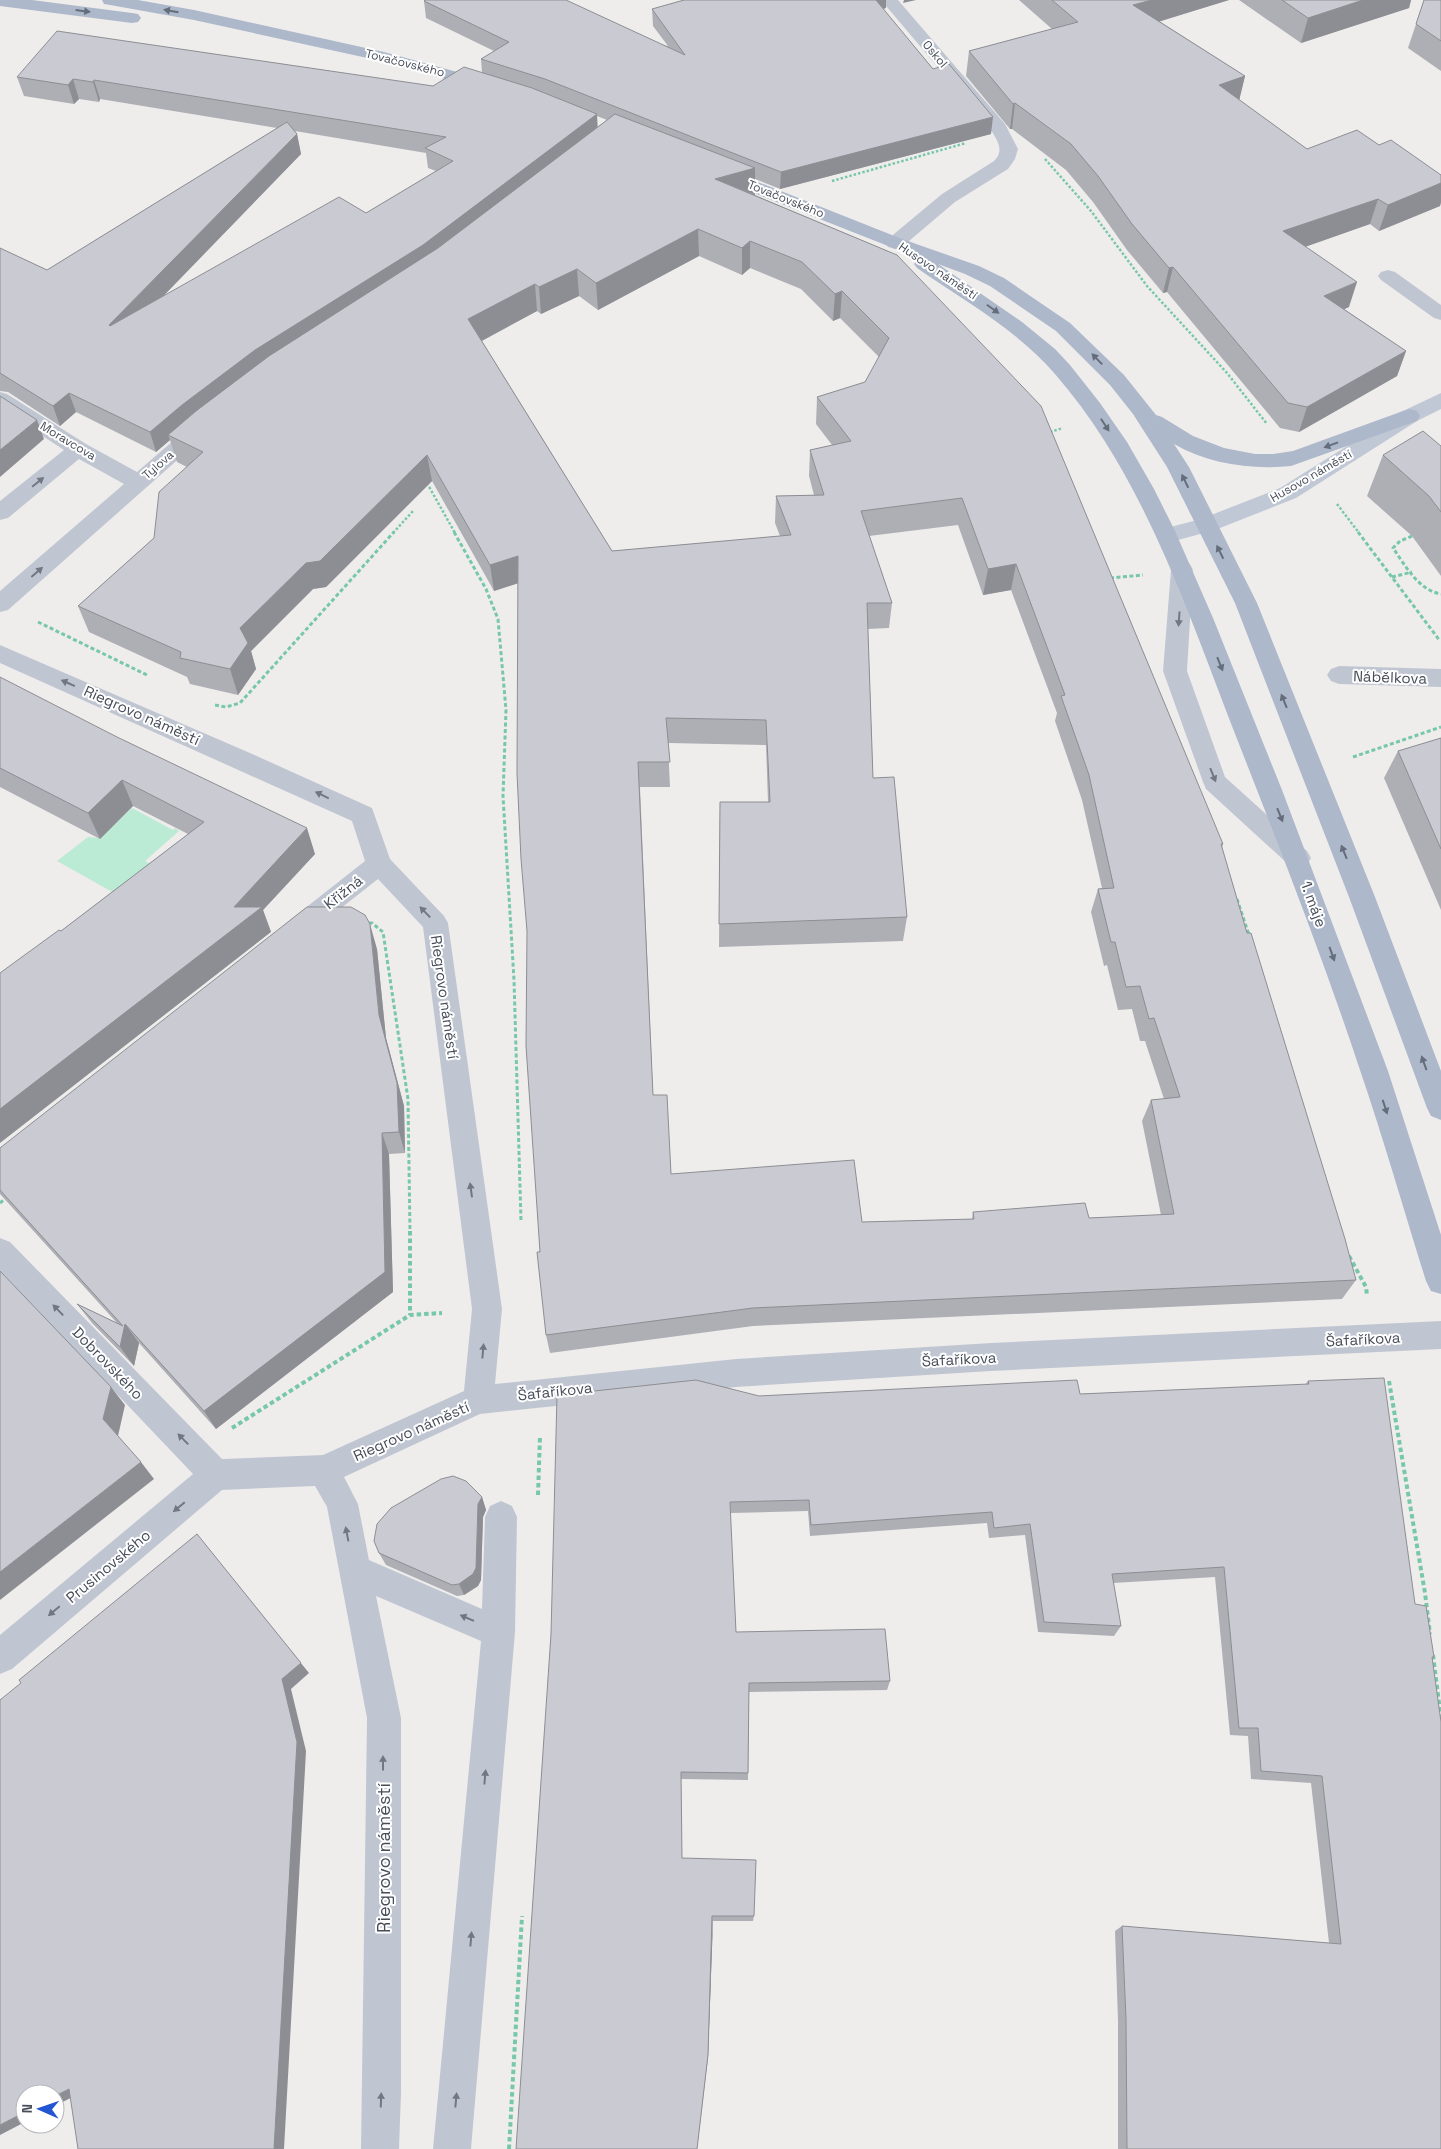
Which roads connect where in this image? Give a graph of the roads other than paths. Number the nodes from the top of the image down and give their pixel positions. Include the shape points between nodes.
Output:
1 (110, 0) edge
2 (889, 0) edge
3 (0, 1) edge
4 (304, 40) junction
5 (506, 92) edge
6 (706, 167) edge
7 (895, 242) junction
8 (1388, 276) dead end
9 (1441, 314) edge
10 (0, 399) edge
11 (1441, 400) edge
12 (1141, 409) junction
13 (218, 415) edge
14 (1410, 416) junction
15 (78, 449) junction
16 (138, 482) junction
17 (0, 513) edge
18 (1207, 525) junction
19 (1167, 535) junction
20 (1182, 570) junction
21 (0, 604) edge
22 (0, 653) edge
23 (1339, 675) dead end
24 (1441, 678) edge
25 (1298, 858) junction
26 (379, 864) junction
27 (278, 943) edge
28 (1441, 1108) edge
29 (0, 1251) edge
30 (1441, 1281) edge
31 (1441, 1335) edge
32 (478, 1400) junction
33 (207, 1465) junction
34 (324, 1470) junction
35 (501, 1517) dead end
36 (354, 1570) junction
37 (498, 1632) junction
38 (0, 1657) edge
39 (380, 2149) edge
40 (452, 2149) edge

4 -> 1 main road, Tovačovského
2 - 7 street, Oskol via 998,128 1010,149 1000,167 950,194
3 -> 4 main road, Tovačovského
4 - 5 main road, Tovačovského via 420,66
6 - 7 main road, Tovačovského
12 -> 7 main road, Husovo náměstí via 1063,327 1016,293 972,270
7 -> 19 main road, Husovo náměstí via 1010,321 1052,357 1101,418 1139,478
8 - 9 street
10 - 15 street, Moravcova
11 - 14 main road, Husovo náměstí
14 -> 12 main road via 1293,458 1266,462 1231,457 1187,443
18 -> 12 main road, Husovo náměstí via 1178,467
13 - 16 street, Tylova
14 - 18 main road, Husovo náměstí via 1288,493
15 - 16 street, Moravcova
17 -> 15 street
21 -> 16 street
18 - 19 main road, Husovo náměstí
28 -> 18 main road via 1249,612
19 - 20 main road, 1. máje
20 -> 25 main road, 1. máje
20 -> 25 street via 1176,671 1215,782
26 -> 22 street, Riegrovo náměstí via 363,815
23 - 24 street, Nábělkova
25 -> 30 main road, 1. máje via 1365,1044
26 - 27 street, Křižná
32 -> 26 street, Riegrovo náměstí via 487,1309 435,923
33 -> 29 street, Dobrovského
31 - 32 street, Šafaříkova via 736,1373
32 - 34 street, Riegrovo náměstí
33 - 34 street, Riegrovo náměstí
33 -> 38 street, Prusinovského
36 -> 34 street, Riegrovo náměstí via 342,1504
35 - 37 street
37 -> 36 street
39 -> 36 street, Riegrovo náměstí via 384,1718
40 -> 37 street

